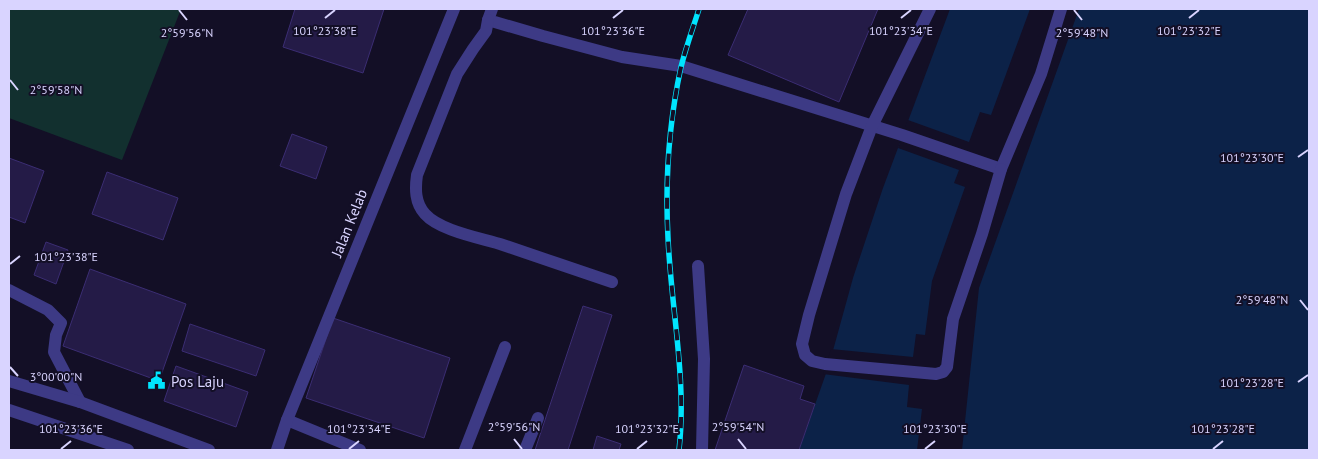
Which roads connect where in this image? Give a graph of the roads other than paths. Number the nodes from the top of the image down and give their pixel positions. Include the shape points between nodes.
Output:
1 (454, 9) edge
2 (930, 9) edge
3 (1061, 9) edge
4 (490, 14) edge
5 (872, 126) junction
6 (1001, 169) junction
7 (698, 266) dead end
8 (612, 282) dead end
9 (9, 290) edge
10 (505, 346) dead end
11 (9, 381) edge
12 (80, 402) junction
13 (9, 410) edge
14 (538, 418) dead end
15 (287, 420) junction
16 (128, 450) edge
17 (209, 450) edge
18 (277, 450) edge
19 (360, 450) edge
20 (466, 450) edge
21 (525, 450) edge
22 (702, 450) edge

1 - 15 street, Jalan Kelab
2 - 5 street
3 - 6 street via 1041,74
4 - 5 street via 542,36 622,56 682,66
4 - 8 street via 486,31 457,74 417,175 415,188 419,205 435,222 466,235
5 - 6 street
5 - 6 street via 846,194 802,344 805,355 816,362 936,374 944,372 954,318
7 - 22 street via 704,359
9 - 12 street via 48,310 60,322 54,352
10 - 20 street
11 - 12 street
12 - 17 street
13 - 16 street
14 - 21 street
15 - 18 street, Jalan Kelab
15 - 19 street

